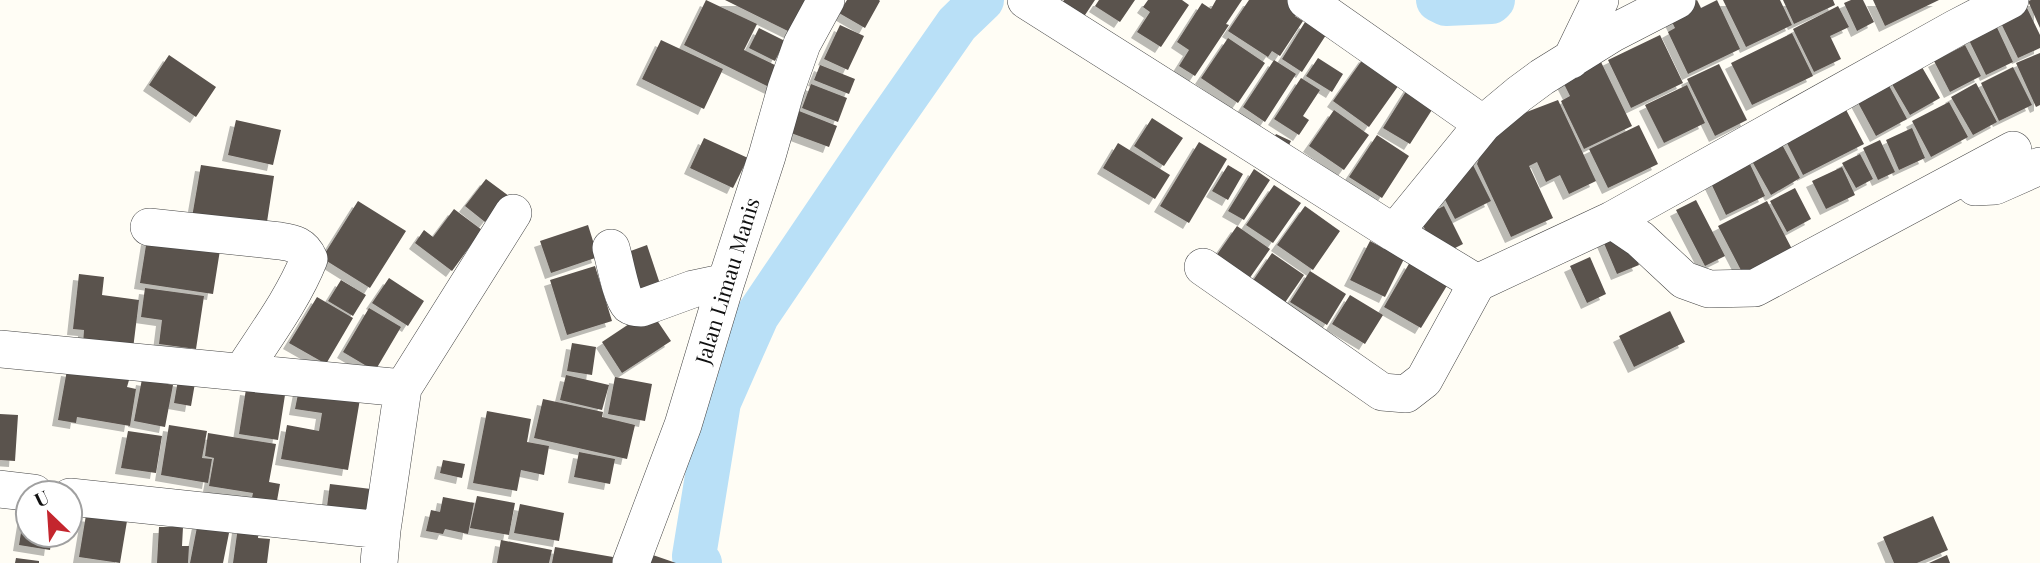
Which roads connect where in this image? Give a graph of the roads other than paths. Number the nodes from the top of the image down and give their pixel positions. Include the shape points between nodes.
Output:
1 (826, 0) edge
2 (1306, 0) edge
3 (1600, 0) edge
4 (1677, 0) edge
5 (2010, 0) edge
6 (1027, 1) edge
7 (1571, 60) junction
8 (1483, 124) junction
9 (2026, 158) edge
10 (513, 213) dead end
11 (1612, 219) junction
12 (149, 227) dead end
13 (1394, 233) junction
14 (611, 248) dead end
15 (1203, 267) dead end
16 (726, 282) junction
17 (1477, 283) junction
18 (0, 349) edge
19 (242, 372) junction
20 (402, 388) junction
21 (84, 499) edge
22 (380, 546) edge
23 (631, 563) edge

1 - 16 street, Jalan Limau Manis via 802,44 786,89
2 - 8 street
3 - 7 street
4 - 7 street
5 - 11 street
6 - 13 street
7 - 8 street
8 - 13 street
9 - 11 street via 1949,185 1755,288 1709,289 1684,280
10 - 20 street
11 - 17 street
12 - 19 street via 280,241 306,251 306,267
13 - 17 street
14 - 16 street via 630,306 641,308
15 - 17 street via 1382,393 1406,394 1424,380
16 - 23 street, Jalan Limau Manis via 683,425
18 - 19 street
19 - 20 street
20 - 22 street
21 - 22 street

